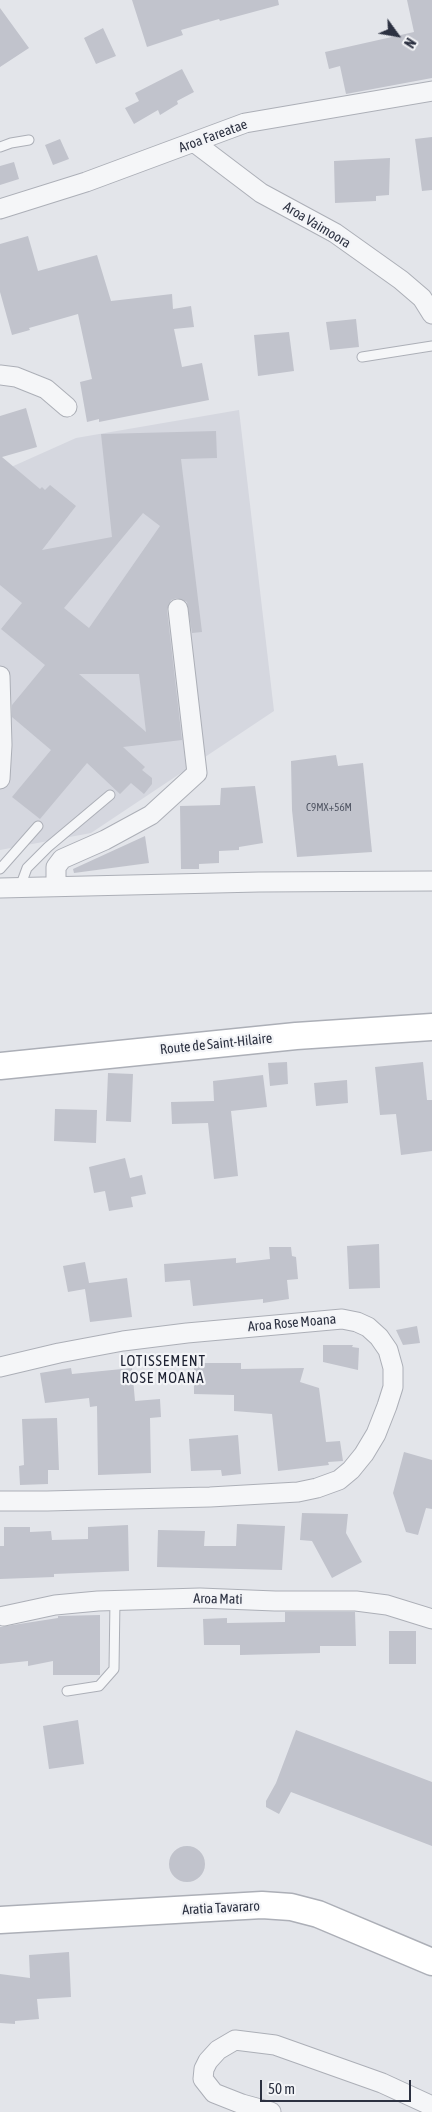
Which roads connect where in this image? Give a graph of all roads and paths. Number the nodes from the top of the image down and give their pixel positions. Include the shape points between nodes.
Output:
1 (432, 91) edge
2 (29, 140) dead end
3 (195, 143) junction
4 (0, 147) edge
5 (0, 209) edge
6 (432, 314) edge
7 (432, 346) edge
8 (362, 357) dead end
9 (0, 374) edge
10 (67, 407) dead end
11 (178, 609) dead end
12 (0, 676) edge
13 (0, 779) edge
14 (110, 795) dead end
15 (38, 826) dead end
16 (0, 869) edge
17 (432, 881) edge
18 (56, 886) junction
19 (20, 887) junction
20 (0, 888) edge
21 (432, 1027) edge
22 (0, 1066) edge
23 (0, 1367) edge
24 (0, 1501) edge
25 (115, 1600) junction
26 (4, 1616) dead end
27 (432, 1619) edge
28 (67, 1690) dead end
29 (0, 1920) edge
30 (432, 1962) edge
31 (432, 2106) edge
32 (271, 2112) edge

1 - 3 street, Aroa Fareatae via 245,123
2 - 4 lane
3 - 5 street, Aroa Fareatae
3 - 6 street, Aroa Vaimoora via 261,193 335,233 401,280 422,298
7 - 8 lane
9 - 10 street via 46,389
11 - 18 street via 196,773 150,815 62,859 56,867
12 - 13 street
14 - 19 lane via 27,868
15 - 16 lane
17 - 18 street
18 - 19 street
19 - 20 street
21 - 22 main road, Route de Saint-Hilaire via 287,1036
23 - 24 street, Aroa Rose Moana via 123,1342 342,1319 368,1327 379,1337 388,1350 393,1368 393,1387 376,1434 352,1470 339,1480 317,1488 192,1498
25 - 26 street, Aroa Mati via 55,1605
25 - 27 street, Aroa Mati via 356,1600 387,1605
25 - 28 lane via 114,1669 99,1686
29 - 30 main road, Aratia Tavararo via 262,1905 318,1914
31 - 32 street via 276,2045 235,2040 218,2050 208,2061 203,2079 214,2092

